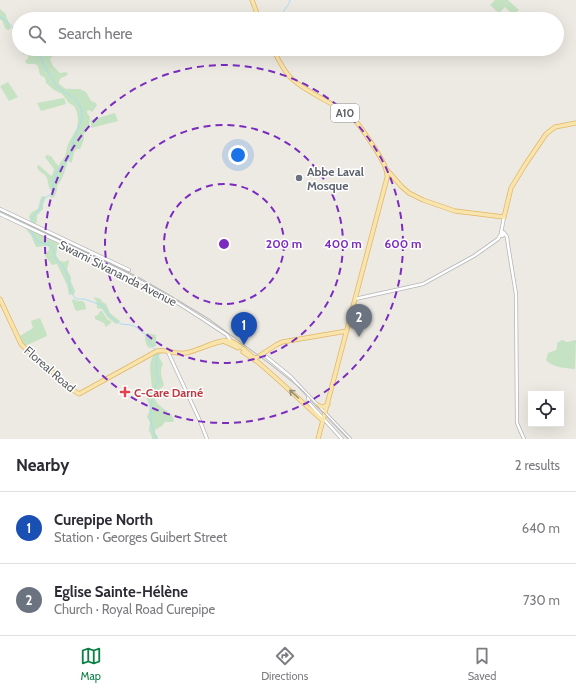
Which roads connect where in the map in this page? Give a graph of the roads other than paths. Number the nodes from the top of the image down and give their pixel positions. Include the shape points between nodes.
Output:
1 (252, 0) edge
2 (257, 12) edge
3 (277, 56) edge
4 (576, 123) edge
5 (390, 177) junction
6 (0, 209) edge
7 (0, 214) edge
8 (504, 217) junction
9 (503, 234) junction
10 (129, 270) dead end
11 (0, 299) edge
12 (355, 299) junction
13 (346, 331) junction
14 (225, 340) junction
15 (231, 341) junction
16 (236, 347) junction
17 (167, 351) junction
18 (175, 353) junction
19 (263, 354) junction
20 (251, 357) junction
21 (174, 362) junction
22 (308, 394) junction
23 (328, 404) junction
24 (318, 405) junction
25 (325, 412) junction
26 (323, 419) junction
27 (207, 439) edge
28 (318, 439) edge
29 (342, 439) edge
30 (350, 439) edge
31 (524, 439) edge

1 - 2 main road
3 - 5 main road, A10 via 290,77 302,87 354,119 381,158
4 - 8 main road via 555,127 546,134 511,188
5 - 8 main road via 409,194 442,208
5 - 12 main road
6 - 10 street
7 - 14 street, Swami Sivananda Avenue via 117,269 155,290 221,331
8 - 9 street
9 - 12 street via 475,255 423,284
9 - 31 street via 507,237 516,294 517,423
11 - 17 main road, Floreal Road via 25,348 79,394 156,352
12 - 13 main road
13 - 19 main road via 284,342
13 - 23 main road
14 - 15 main road
14 - 16 main road
14 - 18 main road via 187,353
15 - 16 street
15 - 20 main road
16 - 20 main road
17 - 18 main road
17 - 21 street
18 - 21 street
19 - 20 main road via 256,358
19 - 22 street
26 -> 20 main road
21 - 27 street
22 - 24 street
22 - 26 street via 309,402
23 - 24 main road via 322,407
23 - 25 main road
24 - 25 street
25 - 26 main road
25 - 30 street
26 - 28 main road
26 - 29 street

